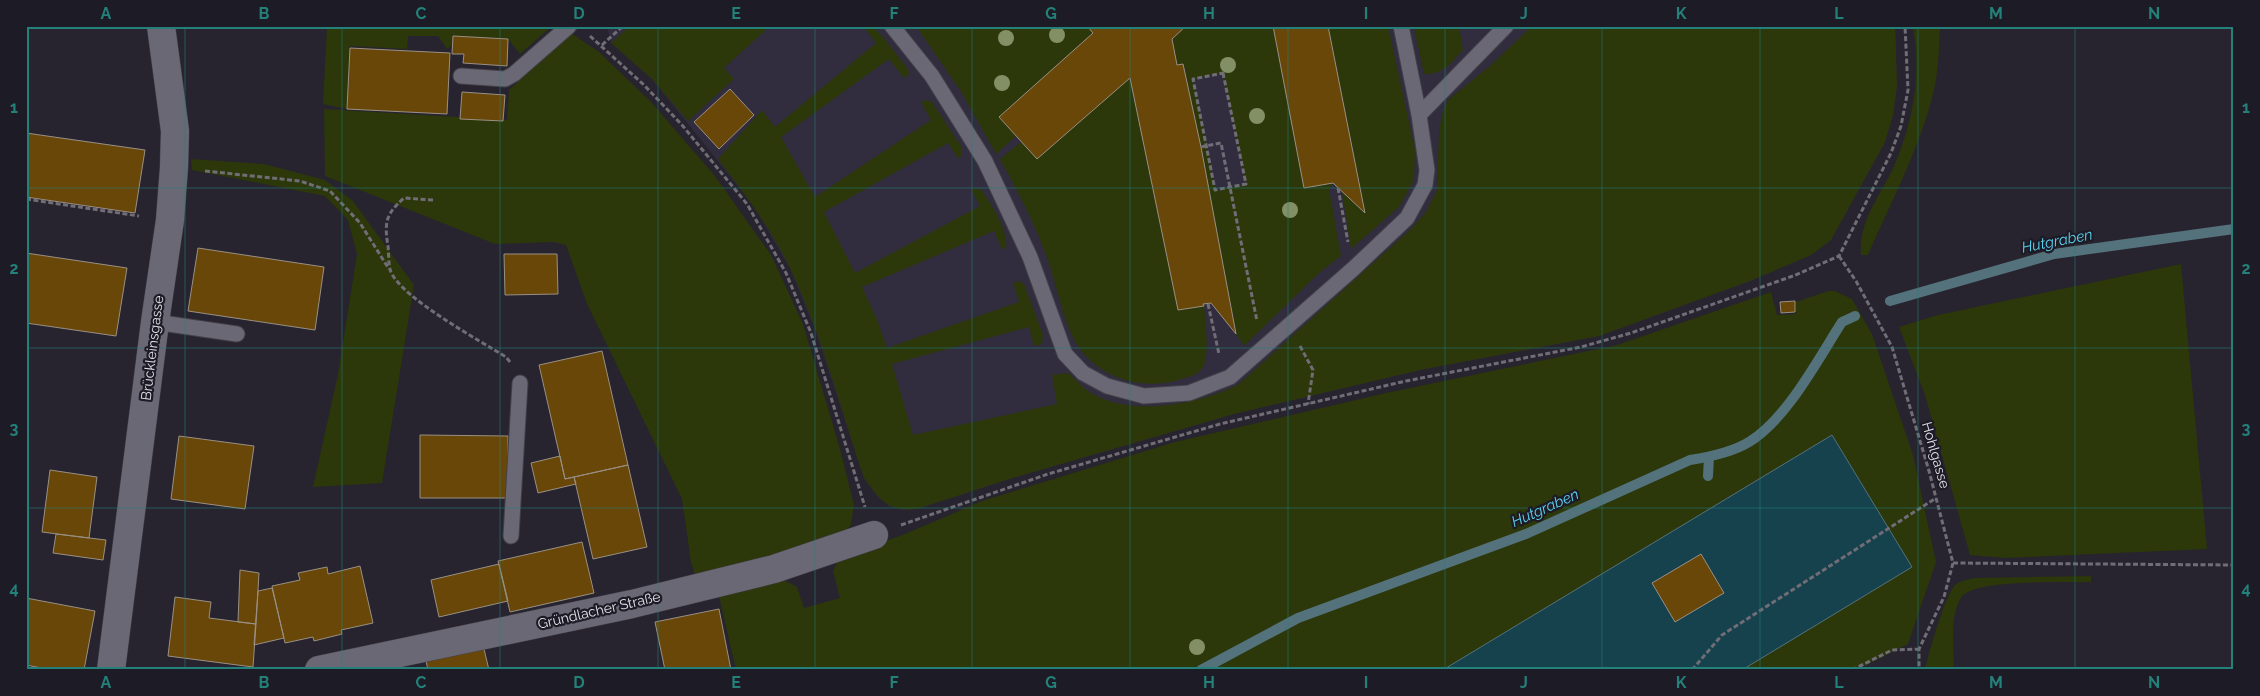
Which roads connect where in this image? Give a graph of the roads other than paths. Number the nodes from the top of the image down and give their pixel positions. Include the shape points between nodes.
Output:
1 (161, 26) edge
2 (568, 26) edge
3 (892, 26) edge
4 (1401, 26) edge
5 (1506, 26) edge
6 (461, 76) dead end
7 (1419, 115) junction
8 (155, 322) junction
9 (237, 334) dead end
10 (520, 383) road end
11 (874, 535) road end
12 (510, 536) dead end
13 (111, 670) edge
14 (319, 670) edge

1 - 8 street, Brückleinsgasse via 175,131 170,220
2 - 6 lane via 505,79
3 - 7 lane via 932,76 986,161 1030,257 1065,354 1083,373 1107,386 1144,396 1189,392 1230,378 1407,218 1422,192 1427,170
4 - 7 lane
5 - 7 lane
8 - 9 lane
8 - 13 street, Brückleinsgasse
10 - 12 lane
11 - 14 street, Gründlacher Straße via 774,569

